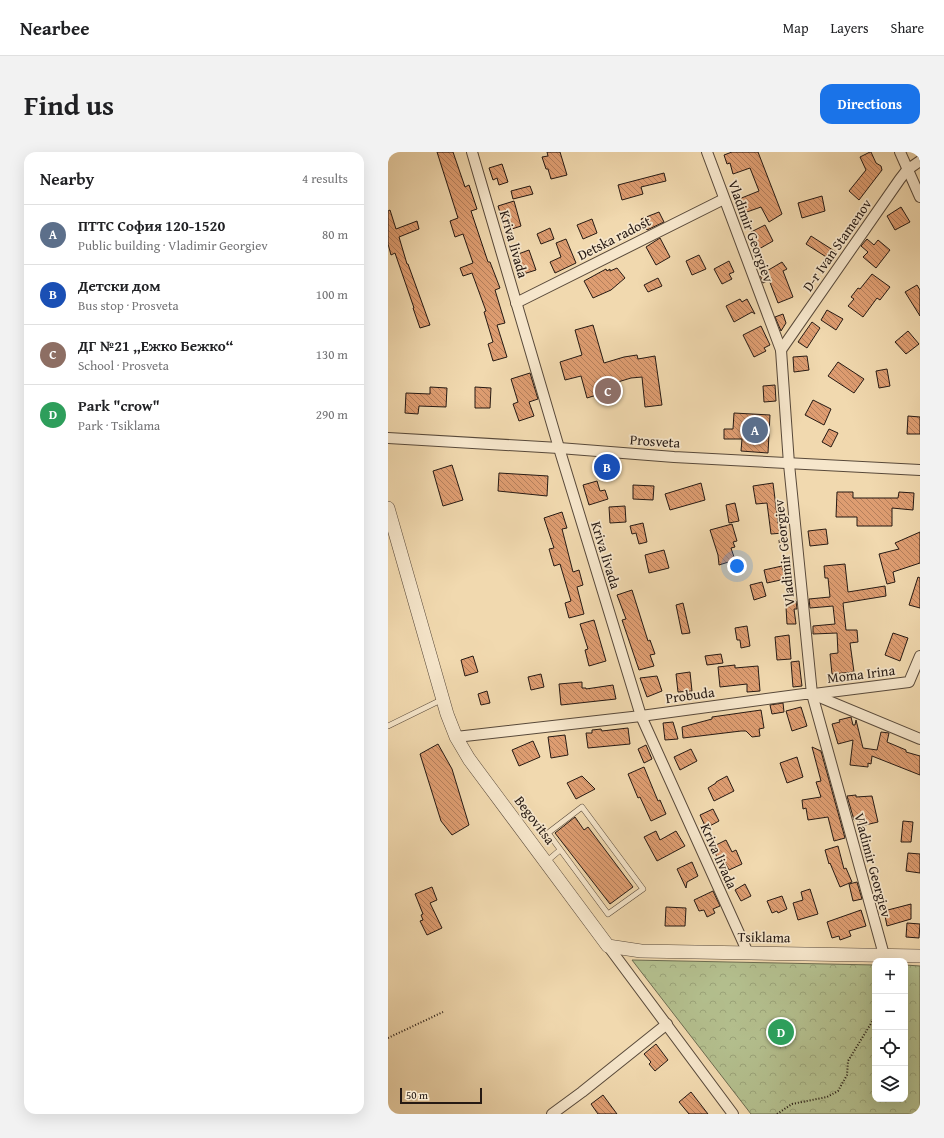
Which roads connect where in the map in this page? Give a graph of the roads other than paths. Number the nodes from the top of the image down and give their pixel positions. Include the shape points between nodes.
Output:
1 (472, 152) edge
2 (707, 152) edge
3 (900, 152) edge
4 (920, 161) edge
5 (907, 170) junction
6 (920, 197) edge
7 (724, 199) junction
8 (516, 302) junction
9 (781, 350) junction
10 (388, 438) edge
11 (559, 448) junction
12 (789, 464) junction
13 (920, 470) edge
14 (388, 508) edge
15 (920, 656) edge
16 (812, 694) junction
17 (443, 700) junction
18 (641, 716) junction
19 (388, 726) edge
20 (456, 737) junction
21 (920, 739) edge
22 (560, 850) junction
23 (546, 862) junction
24 (608, 946) junction
25 (748, 952) junction
26 (884, 955) junction
27 (920, 956) edge
28 (667, 1024) junction
29 (552, 1114) edge
30 (732, 1114) edge

1 - 8 street, Kriva livada
2 - 7 street, Vladimir Georgiev
3 - 5 street
4 - 5 street, D-r Ivan Stamenov
5 - 6 street
5 - 9 street, D-r Ivan Stamenov
7 - 8 street, Detska radost
7 - 9 street, Vladimir Georgiev
8 - 11 street, Kriva livada
9 - 12 street, Vladimir Georgiev
10 - 11 street, Prosveta
11 - 12 street, Prosveta
11 - 18 street, Kriva livada
12 - 13 street, Prosveta
12 - 16 street, Vladimir Georgiev
14 - 17 street, Begovitsa
15 - 16 street, Moma Irina via 909,682
16 - 18 street, Probuda
16 - 21 street, Probuda
16 - 26 street, Vladimir Georgiev
17 - 19 lane
17 - 20 street, Begovitsa
18 - 20 street, Probuda
18 - 25 street, Kriva livada
20 - 23 street, Begovitsa via 469,759
22 - 22 lane via 608,914 642,889 582,807 548,833
22 - 23 lane
23 - 24 street, Begovitsa
24 - 25 street, Tsiklama via 641,951
24 - 28 street, Begovitsa
25 - 26 street, Tsiklama
26 - 27 street, Tsiklama
28 - 29 street
28 - 30 street, Begovitsa

